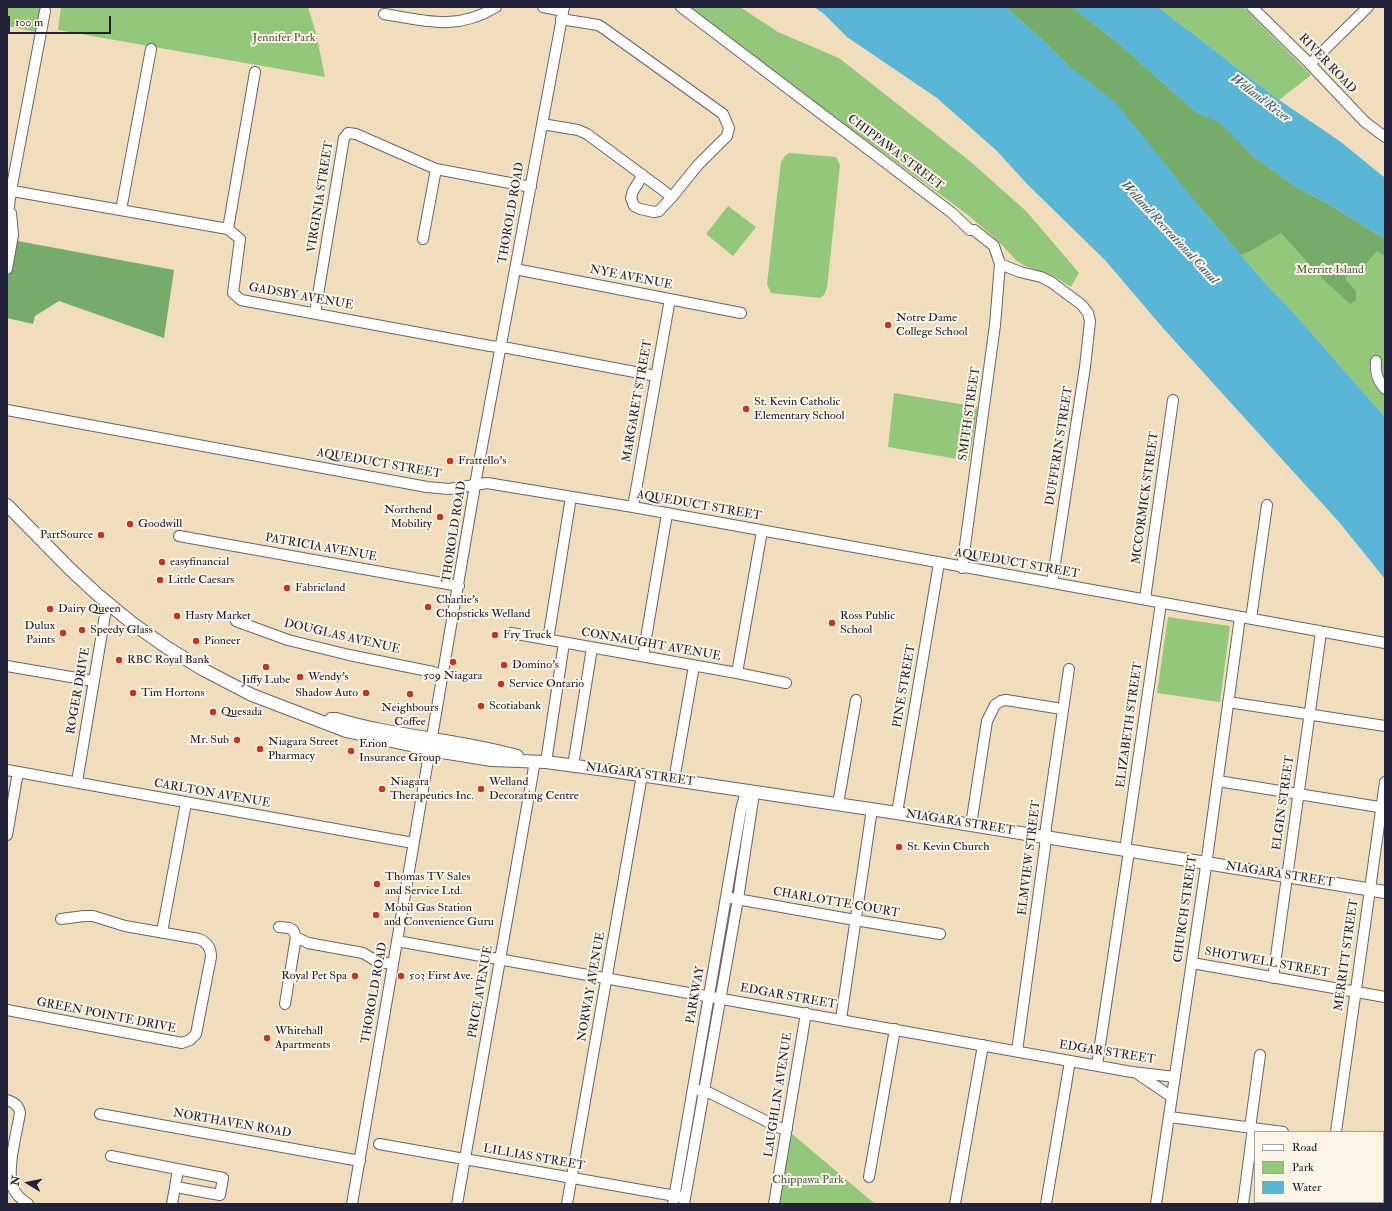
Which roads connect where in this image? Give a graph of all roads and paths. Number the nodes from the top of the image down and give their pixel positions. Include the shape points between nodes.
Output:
1 (496, 7) edge
2 (543, 7) edge
3 (681, 7) edge
4 (1252, 7) edge
5 (1368, 7) edge
6 (45, 11) dead end
7 (563, 12) edge
8 (384, 14) dead end
9 (151, 49) dead end
10 (1310, 64) junction
11 (255, 72) dead end
12 (542, 124) junction
13 (1385, 137) edge
14 (436, 169) junction
15 (643, 175) junction
16 (530, 187) junction
17 (9, 191) edge
18 (672, 197) junction
19 (9, 207) junction
20 (121, 210) junction
21 (7, 220) edge
22 (228, 229) junction
23 (423, 239) dead end
24 (1000, 264) junction
25 (515, 269) junction
26 (7, 270) edge
27 (670, 299) junction
28 (315, 313) junction
29 (741, 313) dead end
30 (501, 347) junction
31 (1376, 361) dead end
32 (656, 376) junction
33 (1385, 389) edge
34 (1173, 400) dead end
35 (7, 410) edge
36 (476, 485) junction
37 (571, 497) junction
38 (7, 505) edge
39 (1267, 505) dead end
40 (633, 507) junction
41 (667, 514) junction
42 (762, 531) junction
43 (179, 536) dead end
44 (939, 563) junction
45 (962, 568) junction
46 (1052, 583) junction
47 (459, 586) junction
48 (1145, 599) junction
49 (107, 603) junction
50 (1161, 603) junction
51 (1240, 617) junction
52 (1251, 619) junction
53 (236, 622) dead end
54 (1321, 632) junction
55 (511, 633) dead end
56 (548, 640) junction
57 (564, 643) junction
58 (1385, 643) edge
59 (592, 648) junction
60 (643, 656) junction
61 (7, 666) edge
62 (694, 666) junction
63 (1069, 669) dead end
64 (737, 673) junction
65 (443, 676) junction
66 (94, 681) junction
67 (786, 683) dead end
68 (856, 700) dead end
69 (1228, 702) junction
70 (1062, 709) junction
71 (1310, 714) junction
72 (1385, 726) edge
73 (431, 744) junction
74 (541, 761) junction
75 (573, 766) junction
76 (7, 770) edge
77 (18, 772) junction
78 (642, 775) junction
79 (674, 780) junction
80 (1218, 781) junction
81 (77, 782) junction
82 (1385, 782) edge
83 (750, 792) junction
84 (1298, 794) junction
85 (186, 803) junction
86 (838, 804) junction
87 (1383, 808) edge
88 (872, 809) junction
89 (897, 813) junction
90 (971, 825) junction
91 (7, 835) edge
92 (1046, 837) junction
93 (413, 843) junction
94 (1127, 850) junction
95 (1206, 863) junction
96 (1288, 876) junction
97 (1370, 889) junction
98 (1385, 892) edge
99 (727, 897) junction
100 (738, 899) junction
101 (62, 919) dead end
102 (855, 920) junction
103 (279, 927) dead end
104 (162, 932) junction
105 (940, 934) dead end
106 (296, 937) junction
107 (397, 941) junction
108 (500, 959) junction
109 (1192, 963) junction
110 (393, 964) junction
111 (607, 978) junction
112 (1272, 978) junction
113 (1355, 991) junction
114 (709, 996) junction
115 (1385, 997) edge
116 (720, 998) junction
117 (285, 1004) dead end
118 (7, 1010) edge
119 (806, 1013) junction
120 (841, 1019) junction
121 (895, 1029) junction
122 (983, 1045) junction
123 (1017, 1051) junction
124 (1260, 1055) dead end
125 (1070, 1061) junction
126 (1096, 1065) junction
127 (1132, 1072) junction
128 (1174, 1077) junction
129 (693, 1088) junction
130 (704, 1091) junction
131 (1172, 1097) junction
132 (7, 1100) edge
133 (100, 1114) dead end
134 (1170, 1117) junction
135 (1252, 1128) junction
136 (787, 1129) junction
137 (1274, 1131) edge
138 (1336, 1131) edge
139 (379, 1144) dead end
140 (111, 1156) dead end
141 (465, 1159) junction
142 (360, 1161) junction
143 (178, 1170) junction
144 (869, 1177) dead end
145 (572, 1178) junction
146 (176, 1187) junction
147 (679, 1201) edge
148 (28, 1204) edge
149 (172, 1204) edge
150 (352, 1204) edge
151 (457, 1204) edge
152 (567, 1204) edge
153 (774, 1204) edge
154 (955, 1204) edge
155 (1046, 1204) edge
156 (1156, 1204) edge
157 (1243, 1204) edge

1 - 8 street via 455,23
2 - 7 street
3 - 24 street, CHIPPAWA STREET via 946,208 970,230 980,234 994,246
4 - 10 street, RIVER ROAD
5 - 10 street
6 - 17 street
7 - 12 street, THOROLD ROAD
7 - 18 street via 603,28 723,114 729,128 727,136 698,165
9 - 20 street
10 - 13 street, RIVER ROAD via 1365,122
11 - 22 street
12 - 15 street via 587,134
12 - 16 street, THOROLD ROAD
14 - 16 street, VIRGINIA STREET
14 - 23 street
14 - 28 street, VIRGINIA STREET via 356,134 348,133 344,138
15 - 18 street
15 - 18 street via 632,196 634,206 640,210 654,212 662,208
16 - 25 street, THOROLD ROAD
17 - 19 street
17 - 20 street
19 - 21 street
19 - 26 street via 13,235
20 - 22 street
22 - 28 street, GADSBY AVENUE via 240,239 233,293 241,300
24 - 45 street, SMITH STREET via 995,325
24 - 46 street, DUFFERIN STREET via 1051,282 1082,305 1088,313 1090,326 1085,367
25 - 27 street, NYE AVENUE
25 - 30 street, THOROLD ROAD
27 - 29 street, NYE AVENUE
27 - 32 street, MARGARET STREET
28 - 30 street, GADSBY AVENUE
30 - 32 street, GADSBY AVENUE
30 - 36 street, THOROLD ROAD
31 - 33 street via 1375,372
32 - 40 street, MARGARET STREET
34 - 48 street, MCCORMICK STREET
35 - 36 street, AQUEDUCT STREET via 427,488 449,489
36 - 37 street, AQUEDUCT STREET via 486,483
36 - 47 street, THOROLD ROAD
37 - 40 street, AQUEDUCT STREET
37 - 56 street
38 - 49 main road, NIAGARA STREET
39 - 52 street
40 - 41 street, AQUEDUCT STREET
41 - 42 street, AQUEDUCT STREET
41 - 60 street
42 - 44 street, AQUEDUCT STREET
42 - 64 street
43 - 47 street, PATRICIA AVENUE
44 - 45 street, AQUEDUCT STREET
44 - 89 street, PINE STREET
45 - 46 street, AQUEDUCT STREET
46 - 48 street, AQUEDUCT STREET
47 - 65 street, THOROLD ROAD
48 - 50 street, AQUEDUCT STREET
49 - 66 street, ROGER DRIVE
49 - 73 main road, NIAGARA STREET via 155,640 252,695 316,719 336,719
50 - 51 street, AQUEDUCT STREET
50 - 94 street, ELIZABETH STREET
51 - 52 street, AQUEDUCT STREET
51 - 69 street, CHURCH STREET
52 - 54 street, AQUEDUCT STREET
53 - 65 street, DOUGLAS AVENUE via 288,640
54 - 58 street, AQUEDUCT STREET
54 - 71 street, ELGIN STREET
55 - 56 street, CONNAUGHT AVENUE
56 - 57 street, CONNAUGHT AVENUE
57 - 59 street, CONNAUGHT AVENUE
57 - 74 street, PRICE AVENUE
59 - 60 street, CONNAUGHT AVENUE
59 - 75 street
60 - 62 street, CONNAUGHT AVENUE
61 - 66 street
62 - 64 street, CONNAUGHT AVENUE
62 - 79 street
63 - 70 street, ELMVIEW STREET
64 - 67 street, CONNAUGHT AVENUE
65 - 73 street, THOROLD ROAD
66 - 81 street, ROGER DRIVE
68 - 86 street
69 - 71 street
69 - 80 street, CHURCH STREET
70 - 90 street via 1004,700 994,706 987,721
70 - 92 street, ELMVIEW STREET
71 - 72 street
71 - 84 street, ELGIN STREET
73 - 74 main road, NIAGARA STREET via 494,749
73 - 93 street, THOROLD ROAD
74 - 75 main road, NIAGARA STREET
74 - 108 street, PRICE AVENUE
75 - 78 main road, NIAGARA STREET
76 - 77 street, CARLTON AVENUE
77 - 81 street, CARLTON AVENUE
77 - 91 street
78 - 79 main road, NIAGARA STREET
78 - 111 street, NORWAY AVENUE
79 - 83 main road, NIAGARA STREET
80 - 84 street
80 - 95 street, CHURCH STREET
81 - 85 street, CARLTON AVENUE
82 - 87 street, MERRITT STREET
83 - 86 main road, NIAGARA STREET
83 - 99 street, PARKWAY via 741,810
83 - 100 street, PARKWAY
84 - 87 street
84 - 96 street, ELGIN STREET
85 - 93 street, CARLTON AVENUE
85 - 104 street
86 - 88 main road, NIAGARA STREET
87 - 97 street, MERRITT STREET
88 - 89 main road, NIAGARA STREET
88 - 102 street
89 - 90 main road, NIAGARA STREET
90 - 92 main road, NIAGARA STREET
92 - 94 main road, NIAGARA STREET
92 - 123 street, ELMVIEW STREET
93 - 107 street, THOROLD ROAD
94 - 95 main road, NIAGARA STREET
94 - 126 street, ELIZABETH STREET
95 - 96 main road, NIAGARA STREET
95 - 109 street, CHURCH STREET
96 - 97 main road, NIAGARA STREET
96 - 112 street, ELGIN STREET
97 - 98 main road, NIAGARA STREET
97 - 113 street, MERRITT STREET
99 - 100 street, CHARLOTTE COURT
99 - 114 street, PARKWAY
100 - 102 street, CHARLOTTE COURT
100 - 116 street, PARKWAY
101 - 104 street, GREEN POINTE DRIVE via 93,916 125,926
102 - 105 street, CHARLOTTE COURT
102 - 120 street
103 - 106 street via 293,930
104 - 118 street, GREEN POINTE DRIVE via 199,939 206,943 210,951 198,1029 187,1042 179,1043
106 - 110 street via 308,943 363,953 378,962
106 - 117 street
107 - 108 street, EDGAR STREET
107 - 110 street, THOROLD ROAD
108 - 111 street, EDGAR STREET
108 - 141 street, PRICE AVENUE
109 - 112 street, SHOTWELL STREET
109 - 128 street, CHURCH STREET
110 - 142 street, THOROLD ROAD
111 - 114 street, EDGAR STREET
111 - 145 street, NORWAY AVENUE
112 - 113 street, SHOTWELL STREET
113 - 115 street, SHOTWELL STREET
113 - 138 street, MERRITT STREET
114 - 116 street, EDGAR STREET
114 - 129 street, PARKWAY
116 - 119 street, EDGAR STREET
116 - 130 street, PARKWAY
119 - 120 street, EDGAR STREET
119 - 136 street, LAUGHLIN AVENUE
120 - 121 street, EDGAR STREET
121 - 122 street, EDGAR STREET
121 - 144 street
122 - 123 street, EDGAR STREET
122 - 154 street
123 - 125 street, EDGAR STREET
124 - 135 street
125 - 126 street, EDGAR STREET
125 - 155 street
126 - 127 street, EDGAR STREET
127 - 128 street, EDGAR STREET
127 - 131 street
128 - 131 street, CHURCH STREET
129 - 130 street
129 - 147 street, PARKWAY
130 - 136 street via 780,1128
130 - 147 street, PARKWAY
131 - 134 street, CHURCH STREET
132 - 148 street via 14,1103 20,1113 10,1171 11,1182 15,1193
133 - 142 street, NORTHAVEN ROAD
134 - 135 street
134 - 156 street, CHURCH STREET
135 - 137 street
135 - 157 street
136 - 153 street, LAUGHLIN AVENUE
139 - 141 street, LILLIAS STREET
140 - 143 street
141 - 145 street, LILLIAS STREET
141 - 151 street, PRICE AVENUE
142 - 150 street, THOROLD ROAD
143 - 146 street
143 - 146 street via 222,1178 222,1186 220,1195
145 - 147 street, LILLIAS STREET
145 - 152 street, NORWAY AVENUE
146 - 149 street

